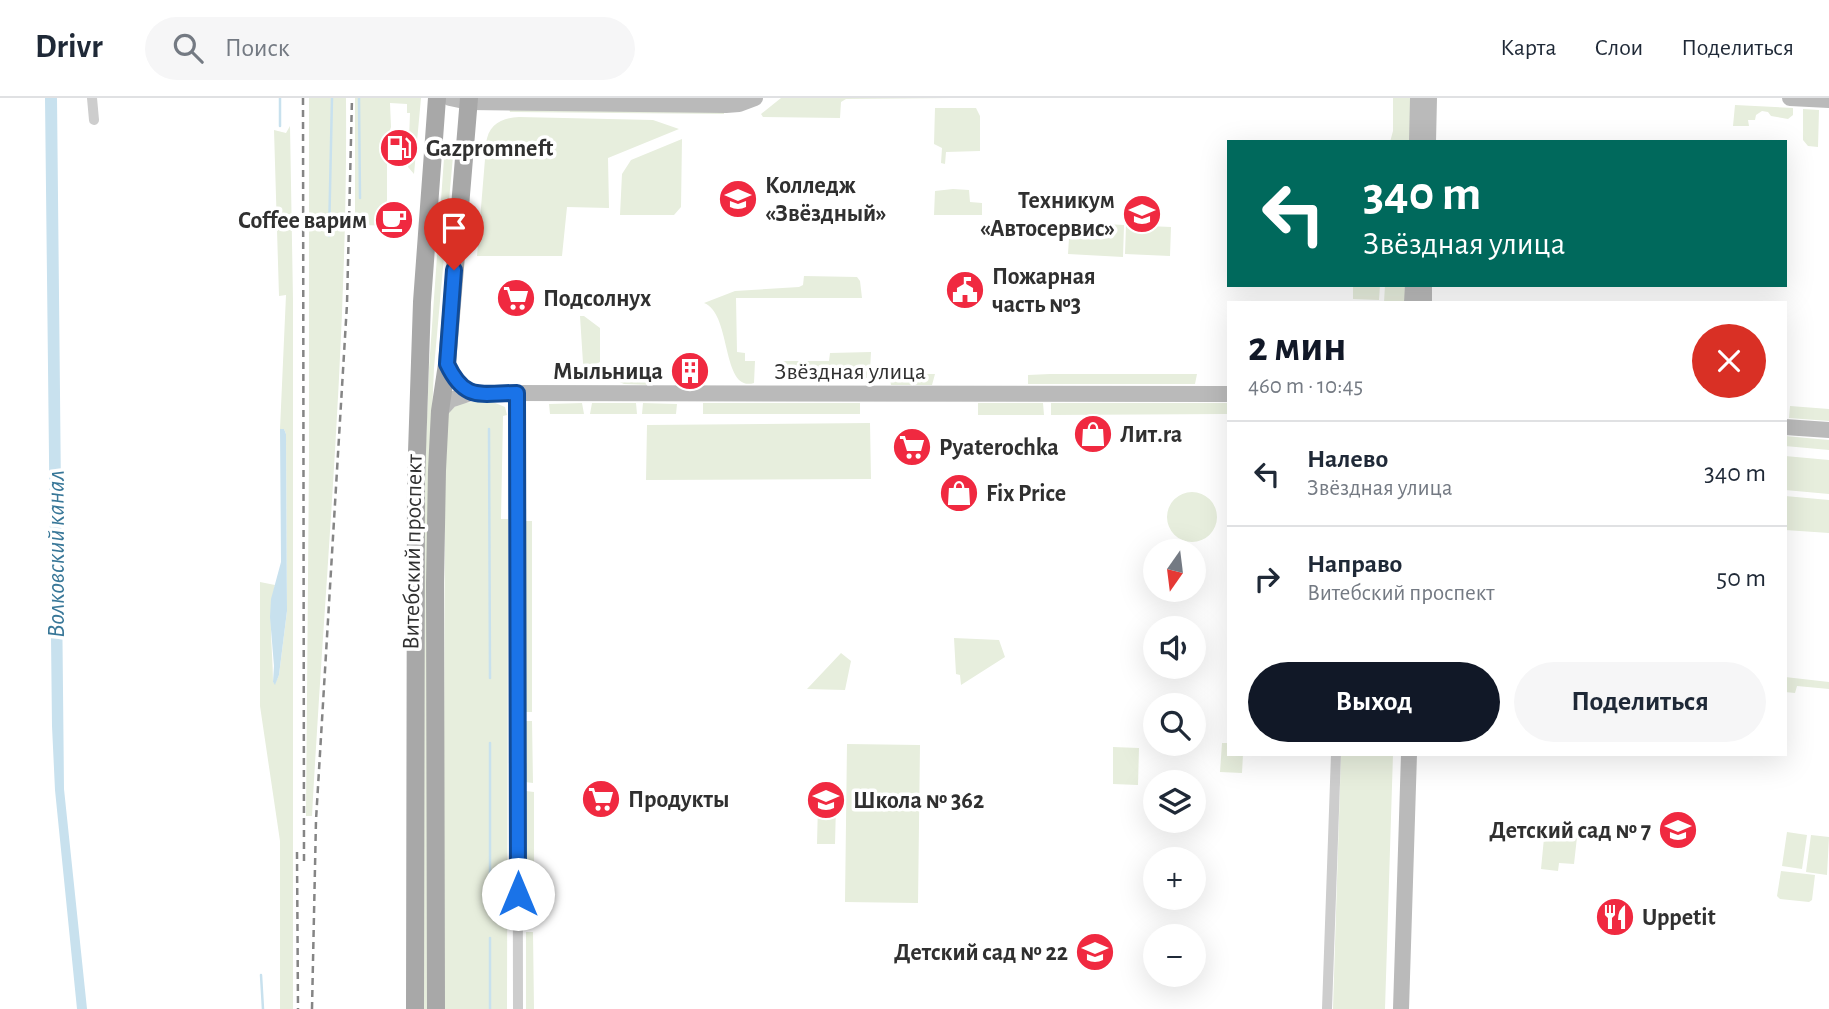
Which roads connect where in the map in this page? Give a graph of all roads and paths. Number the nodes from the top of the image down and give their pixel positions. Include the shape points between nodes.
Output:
1 (92, 98) edge
2 (437, 98) edge
3 (450, 98) edge
4 (755, 98) edge
5 (1418, 98) edge
6 (1429, 98) edge
7 (1790, 98) edge
8 (469, 100) edge
9 (1829, 100) edge
10 (94, 120) dead end
11 (1417, 140) edge
12 (1428, 140) edge
13 (447, 364) junction
14 (471, 393) junction
15 (517, 393) junction
16 (1227, 394) edge
17 (440, 411) junction
18 (1787, 427) edge
19 (1829, 430) edge
20 (1336, 756) edge
21 (1399, 756) edge
22 (1409, 756) edge
23 (415, 1009) edge
24 (436, 1009) edge
25 (518, 1009) edge
26 (1327, 1009) edge
27 (1390, 1009) edge
28 (1401, 1009) edge

1 - 10 street
2 - 23 main road, Витебский проспект via 423,289 416,482
3 - 8 street
4 - 8 street via 726,105
5 - 11 street
6 - 12 street
7 - 9 street
8 - 13 main road, Витебский проспект
13 - 14 street via 458,385
13 - 17 main road, Витебский проспект
14 - 15 street, Звёздная улица
14 - 17 street via 450,400
15 - 16 street, Звёздная улица
15 - 25 street
17 - 24 main road, Витебский проспект via 435,583
18 - 19 street
20 - 26 street
21 - 27 street
22 - 28 street

